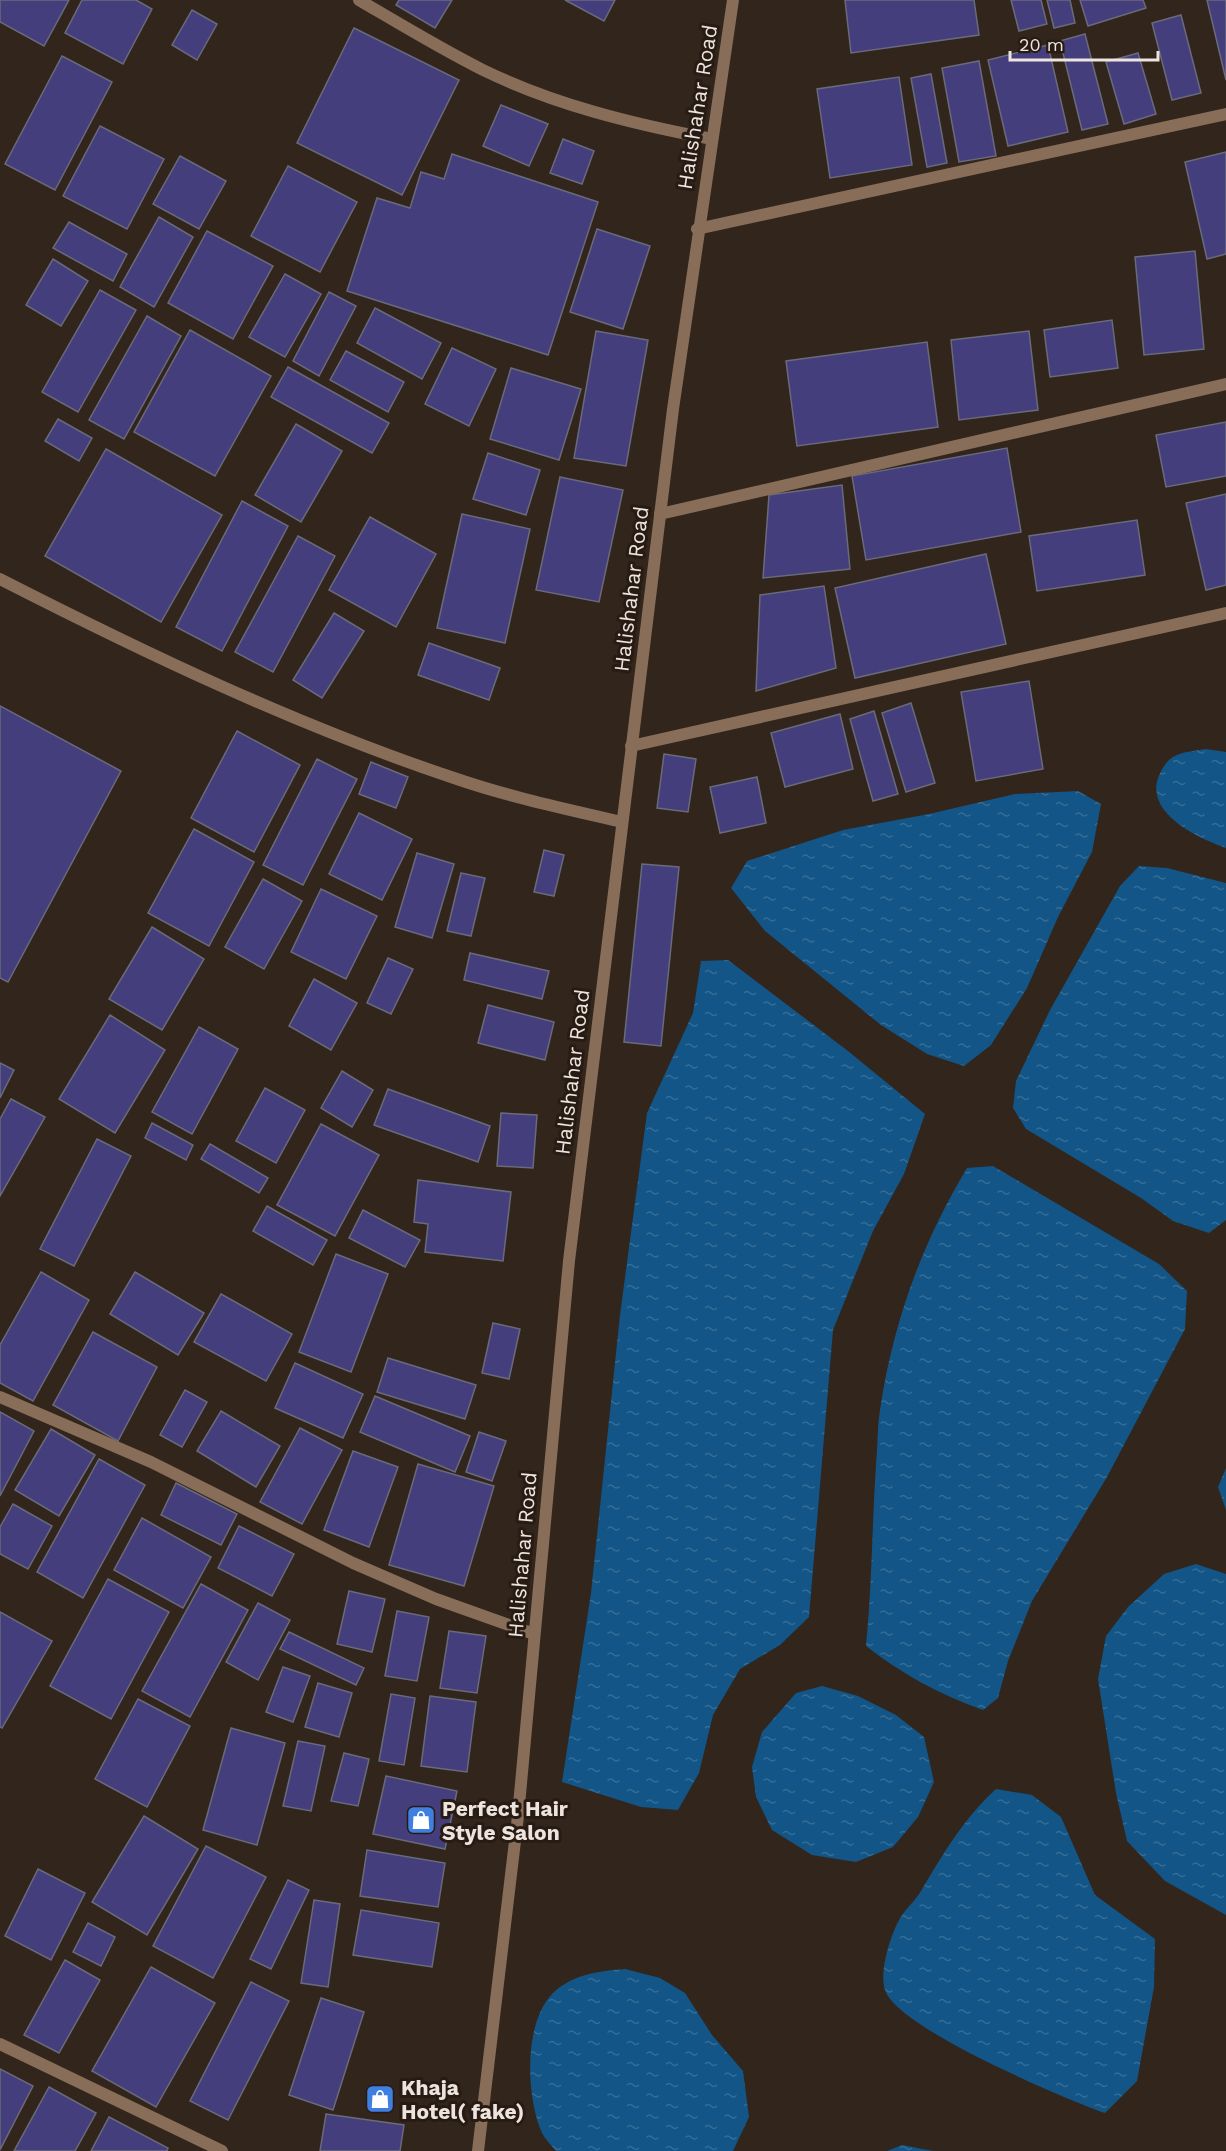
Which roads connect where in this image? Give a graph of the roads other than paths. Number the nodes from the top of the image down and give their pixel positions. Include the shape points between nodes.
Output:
1 (359, 0) edge
2 (733, 0) edge
3 (1226, 114) edge
4 (712, 139) junction
5 (698, 229) junction
6 (1226, 384) edge
7 (660, 514) junction
8 (0, 579) edge
9 (1226, 613) edge
10 (631, 746) junction
11 (622, 822) junction
12 (0, 1397) edge
13 (534, 1634) junction
14 (0, 2044) edge
15 (222, 2151) edge
16 (478, 2151) edge

1 - 4 street via 484,70 571,106
2 - 4 street, Halishahar Road
3 - 5 street
4 - 5 street, Halishahar Road
5 - 7 street, Halishahar Road
6 - 7 street
7 - 10 street, Halishahar Road
8 - 11 street via 189,670 377,751 456,779
9 - 10 street
10 - 11 street, Halishahar Road
11 - 13 street, Halishahar Road via 569,1261
12 - 13 street via 151,1462 353,1563 436,1599
13 - 16 street, Halishahar Road via 518,1816
14 - 15 street

